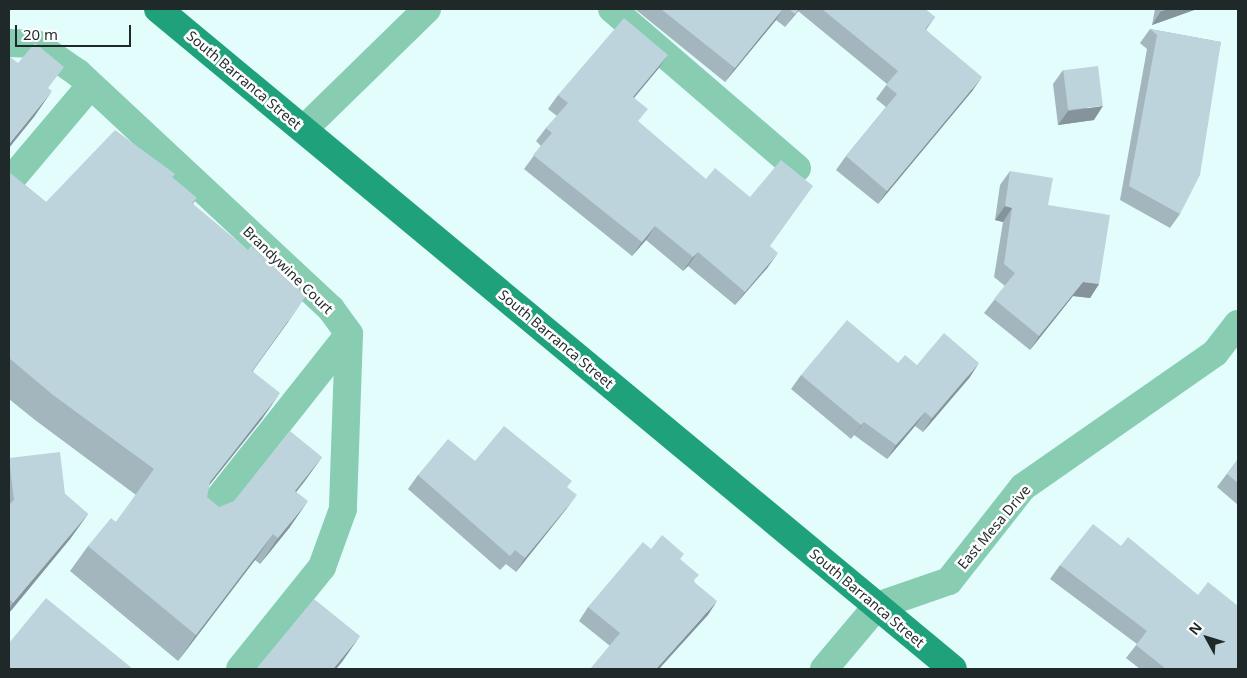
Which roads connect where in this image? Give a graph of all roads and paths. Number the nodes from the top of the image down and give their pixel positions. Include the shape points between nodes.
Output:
1 (158, 9) edge
2 (427, 9) edge
3 (612, 9) edge
4 (9, 42) edge
5 (90, 86) junction
6 (304, 129) junction
7 (797, 168) dead end
8 (9, 182) edge
9 (1238, 324) edge
10 (349, 334) junction
11 (204, 517) edge
12 (877, 606) junction
13 (240, 669) edge
14 (824, 669) edge
15 (953, 669) edge

1 - 6 main road, South Barranca Street
2 - 6 street
3 - 7 street
4 - 5 street, Brandywine Court via 36,44
5 - 8 street
5 - 10 street, Brandywine Court via 331,309
6 - 12 main road, South Barranca Street
9 - 12 street, East Mesa Drive via 1215,353 1023,488 949,582
10 - 11 street
10 - 13 street via 342,508 322,567
12 - 14 street
12 - 15 main road, South Barranca Street

